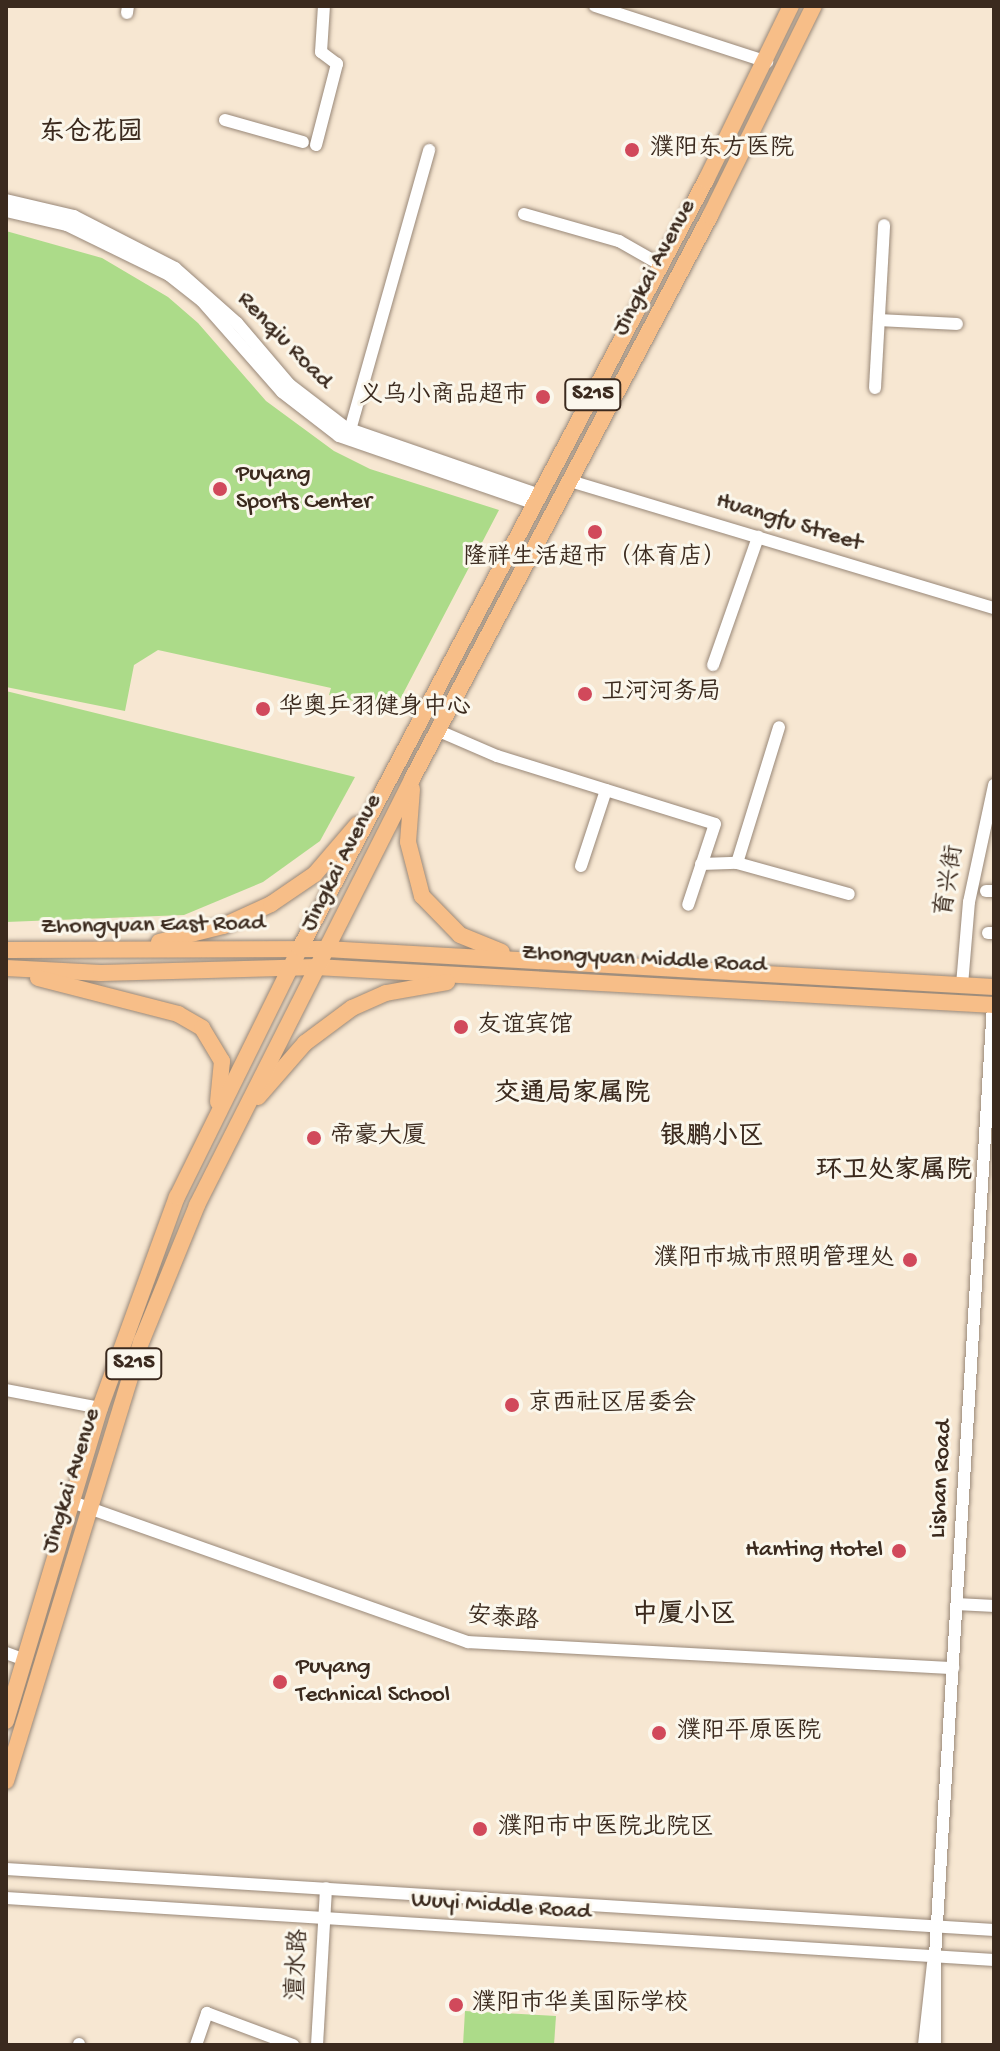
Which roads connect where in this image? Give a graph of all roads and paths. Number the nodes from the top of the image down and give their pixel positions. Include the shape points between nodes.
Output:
1 (324, 6) edge
2 (595, 6) edge
3 (791, 6) edge
4 (814, 6) edge
5 (767, 62) junction
6 (225, 120) dead end
7 (429, 150) dead end
8 (6, 200) edge
9 (6, 211) edge
10 (524, 214) dead end
11 (884, 225) dead end
12 (661, 265) junction
13 (879, 320) junction
14 (957, 324) dead end
15 (875, 388) dead end
16 (350, 430) junction
17 (570, 481) junction
18 (537, 499) junction
19 (758, 537) junction
20 (994, 608) edge
21 (713, 665) dead end
22 (779, 727) dead end
23 (439, 731) junction
24 (412, 779) junction
25 (389, 782) junction
26 (994, 785) edge
27 (606, 790) junction
28 (737, 863) junction
29 (701, 864) junction
30 (581, 866) dead end
31 (849, 894) dead end
32 (688, 905) dead end
33 (300, 948) junction
34 (326, 949) junction
35 (6, 950) edge
36 (117, 950) junction
37 (534, 960) junction
38 (290, 967) junction
39 (316, 967) junction
40 (6, 968) edge
41 (542, 978) junction
42 (962, 985) junction
43 (994, 987) edge
44 (994, 1005) edge
45 (231, 1133) junction
46 (199, 1152) junction
47 (6, 1390) edge
48 (100, 1408) junction
49 (72, 1502) junction
50 (89, 1508) junction
51 (957, 1604) junction
52 (994, 1606) edge
53 (6, 1653) edge
54 (25, 1660) junction
55 (953, 1668) junction
56 (6, 1721) edge
57 (6, 1781) edge
58 (6, 1869) edge
59 (326, 1888) junction
60 (6, 1898) edge
61 (324, 1918) junction
62 (937, 1926) junction
63 (994, 1930) edge
64 (935, 1956) junction
65 (994, 1960) edge
66 (196, 2045) edge
67 (293, 2045) edge
68 (317, 2045) edge
69 (924, 2045) edge
70 (935, 2045) edge

1 - 6 street via 321,52 337,64 309,144
2 - 5 street
3 - 5 main road, Jingkai Avenue / S215
4 - 17 main road, Jingkai Avenue / S215
5 - 12 main road, Jingkai Avenue / S215
7 - 16 street
8 - 16 street, Renqiu Road via 74,216 175,268 237,323 290,385
9 - 18 street, Renqiu Road via 67,225 169,275 220,319 282,392 339,436 377,453
10 - 12 street via 619,241
11 - 13 street
12 - 18 main road, Jingkai Avenue / S215
13 - 14 street
13 - 15 street
16 - 18 street, Renqiu Road
17 - 19 street, Huangfu Street
17 - 23 main road, Jingkai Avenue / S215
18 - 25 main road, Jingkai Avenue / S215
19 - 20 street, Huangfu Street
19 - 21 street
22 - 28 street
23 - 24 main road, Jingkai Avenue / S215
23 - 27 street via 497,756
24 - 34 main road, Jingkai Avenue / S215
24 - 37 main road via 408,842 422,896 460,935
25 - 33 main road, Jingkai Avenue / S215
25 - 36 main road via 339,849 295,889 223,926
26 - 42 street, 育兴街 via 969,902
27 - 29 street via 715,824
27 - 30 street
28 - 29 street
28 - 31 street
29 - 32 street
33 - 34 main road, Zhongyuan Middle Road
33 - 36 main road, Zhongyuan East Road
33 - 38 main road, Jingkai Avenue / S215
34 - 37 main road, Zhongyuan Middle Road
34 - 39 main road, Jingkai Avenue / S215
35 - 36 main road, Zhongyuan East Road
37 - 42 main road, Zhongyuan Middle Road
38 - 39 main road, Zhongyuan Middle Road
38 - 40 main road, Zhongyuan East Road via 101,973
38 - 46 main road, Jingkai Avenue / S215
39 - 41 main road, Zhongyuan Middle Road
39 - 45 main road, Jingkai Avenue / S215
40 - 46 main road via 178,1014 202,1028 218,1048 222,1081
41 - 44 main road, Zhongyuan Middle Road
41 - 45 main road via 442,983 369,1000 305,1043
42 - 43 main road, Zhongyuan Middle Road
44 - 51 street, Lishan Road
45 - 50 main road, Jingkai Avenue / S215 via 159,1295
46 - 48 main road, Jingkai Avenue / S215 via 163,1231
47 - 48 street
48 - 49 main road, Jingkai Avenue / S215
49 - 50 street, 安泰路
49 - 54 main road, Jingkai Avenue / S215
50 - 55 street, 安泰路 via 468,1642
50 - 57 main road, Jingkai Avenue / S215
51 - 52 street
51 - 55 street, Lishan Road
53 - 54 street
54 - 56 main road, Jingkai Avenue / S215
55 - 62 street, Lishan Road
58 - 59 street, Wuyi Middle Road
59 - 61 street, 澶水路
59 - 62 street, Wuyi Middle Road
60 - 61 street, Wuyi Middle Road
61 - 64 street, Wuyi Middle Road
61 - 68 street, 澶水路
62 - 63 street, Wuyi Middle Road
62 - 64 street, Lishan Road
64 - 65 street, Wuyi Middle Road
64 - 69 street, Lishan Road via 927,1985
64 - 70 street, Lishan Road
66 - 67 street via 207,2013

